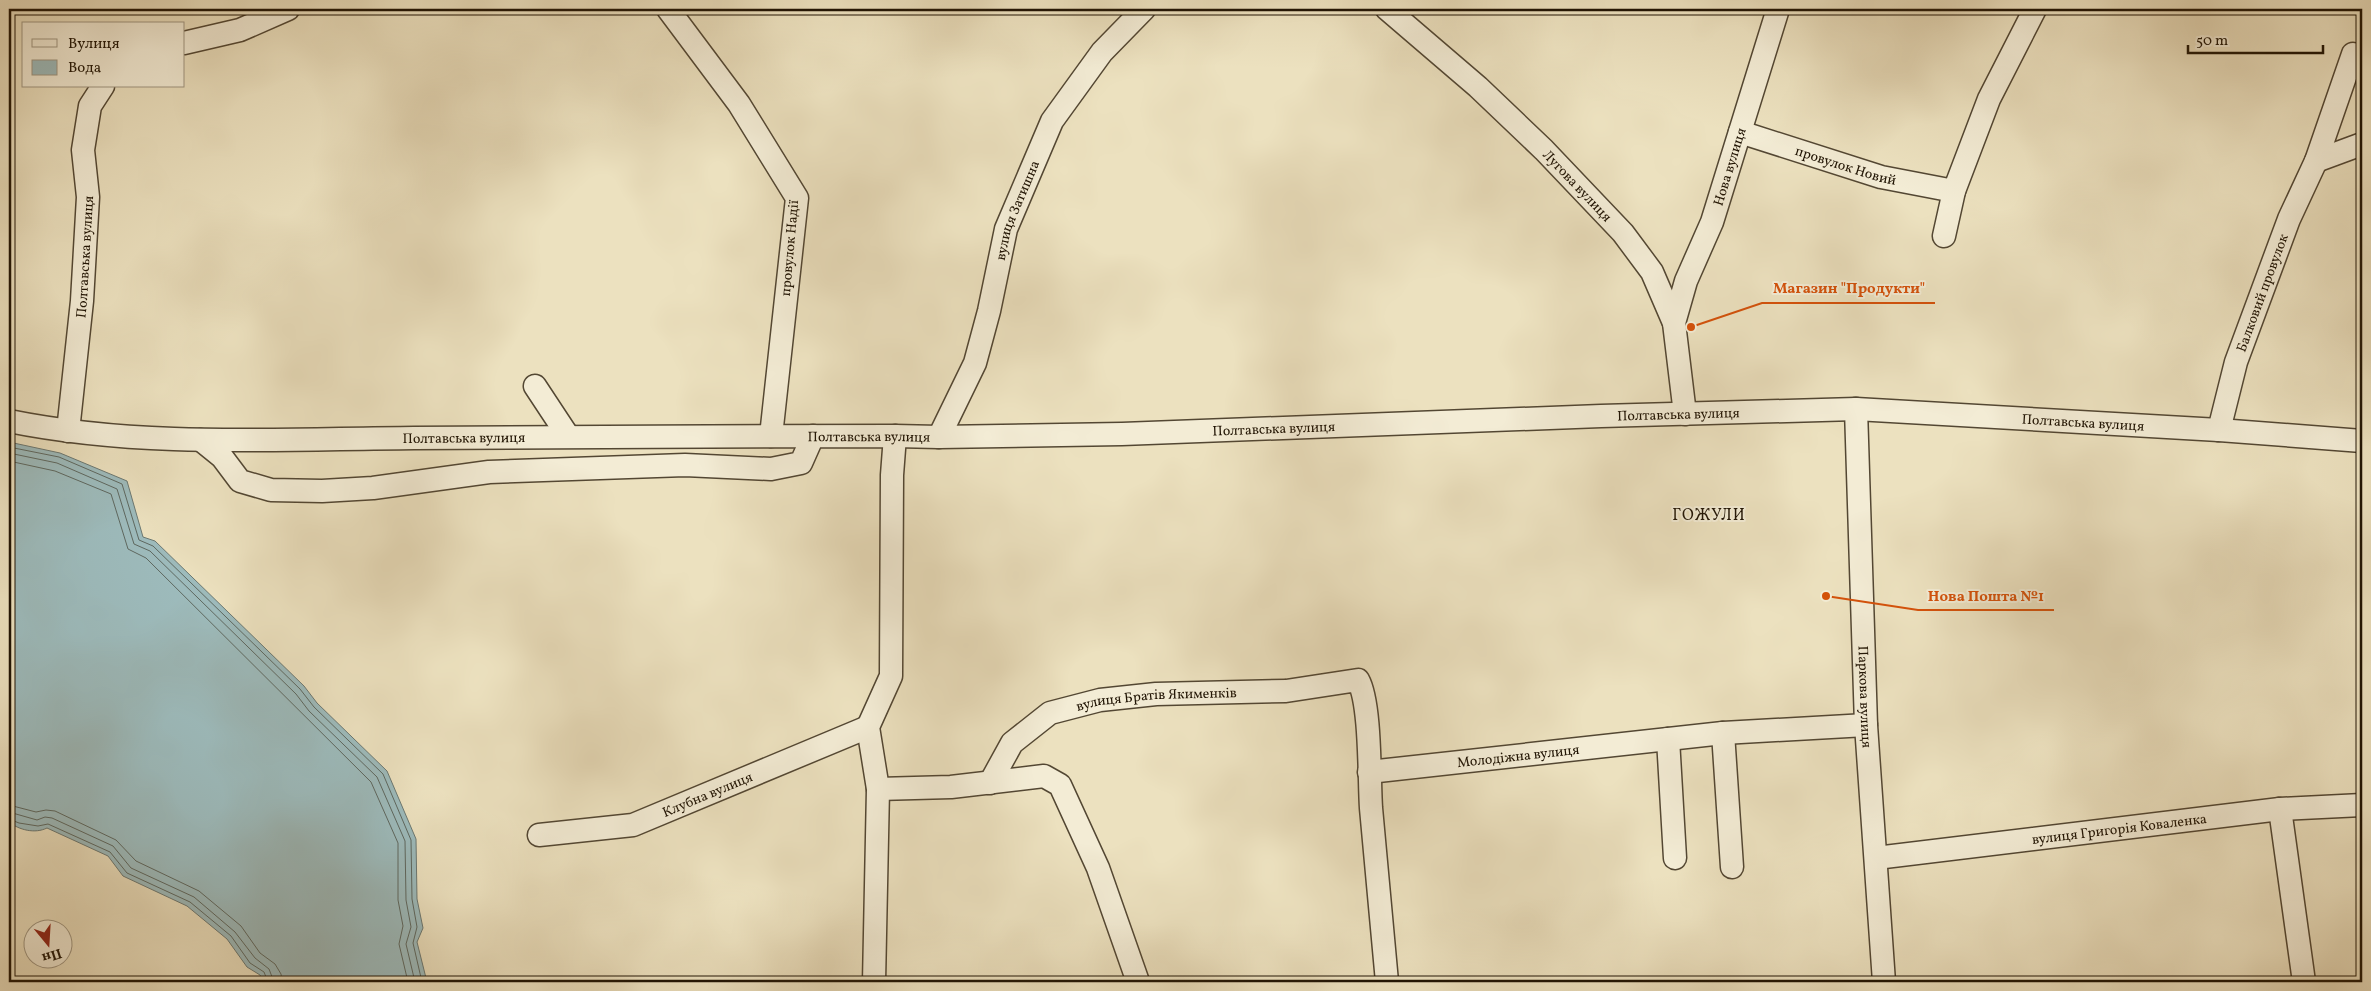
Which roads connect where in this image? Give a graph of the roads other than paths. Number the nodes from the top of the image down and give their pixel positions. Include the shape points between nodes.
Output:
1 (288, 9) edge
2 (668, 9) edge
3 (1144, 9) edge
4 (1387, 9) edge
5 (1778, 9) edge
6 (2036, 9) edge
7 (185, 43) edge
8 (2353, 54) dead end
9 (102, 88) edge
10 (1740, 132) junction
11 (2362, 144) edge
12 (2316, 161) junction
13 (1954, 191) junction
14 (1944, 236) dead end
15 (1674, 323) junction
16 (535, 386) dead end
17 (1856, 409) junction
18 (1685, 414) junction
19 (9, 422) edge
20 (2219, 430) junction
21 (68, 431) junction
22 (568, 436) junction
23 (771, 436) junction
24 (813, 436) junction
25 (895, 436) junction
26 (939, 438) junction
27 (192, 440) junction
28 (2362, 441) edge
29 (1866, 725) junction
30 (868, 727) junction
31 (1723, 733) junction
32 (1668, 740) junction
33 (1369, 772) junction
34 (990, 783) junction
35 (878, 790) junction
36 (2362, 805) edge
37 (2280, 809) junction
38 (538, 835) dead end
39 (1675, 858) dead end
40 (1876, 858) junction
41 (1732, 868) dead end
42 (874, 982) edge
43 (1138, 982) edge
44 (1387, 982) edge
45 (1884, 982) edge
46 (2304, 982) edge

1 - 7 street via 240,30
2 - 23 street, провулок Надії via 739,104 797,198
3 - 26 street, вулиця Затишна via 1102,52 1052,121 1006,229 989,311 974,363
4 - 15 street, Лугова вулиця via 1484,93 1623,233 1652,272
5 - 10 street, Нова вулиця
6 - 13 street via 1989,99
8 - 12 street, Балковий провулок
9 - 21 street, Полтавська вулиця via 90,106 83,150 87,216
10 - 13 street, провулок Новий via 1880,177
10 - 15 street, Нова вулиця via 1712,222 1686,281
11 - 12 street
12 - 20 street, Балковий провулок via 2289,219 2236,362
13 - 14 street
15 - 18 street, Лугова вулиця
16 - 22 street
17 - 18 street, Полтавська вулиця
17 - 20 street, Полтавська вулиця
17 - 29 street, Паркова вулиця
18 - 26 street, Полтавська вулиця
19 - 21 street, Полтавська вулиця
20 - 28 street, Полтавська вулиця
21 - 27 street, Полтавська вулиця
22 - 23 street, Полтавська вулиця
22 - 27 street, Полтавська вулиця
23 - 24 street, Полтавська вулиця
24 - 25 street, Полтавська вулиця
24 - 27 street via 801,463 771,469 685,465 489,472 373,488 322,490 271,490 240,481 222,457
25 - 26 street, Полтавська вулиця
25 - 30 street via 891,676
29 - 31 street, Молодіжна вулиця
29 - 40 street, Паркова вулиця
30 - 35 street
30 - 38 street, Клубна вулиця via 633,824
31 - 32 street, Молодіжна вулиця
31 - 41 street
32 - 33 street, Молодіжна вулиця
32 - 39 street
33 - 34 street, вулиця Братів Якименків via 1363,689 1358,680 1286,691 1156,694 1100,700 1050,713 1012,743
33 - 44 street
34 - 35 street
34 - 43 street via 1044,776 1060,785 1098,868
35 - 42 street
36 - 37 street, вулиця Григорія Коваленка
37 - 40 street, вулиця Григорія Коваленка
37 - 46 street
40 - 45 street, Паркова вулиця

